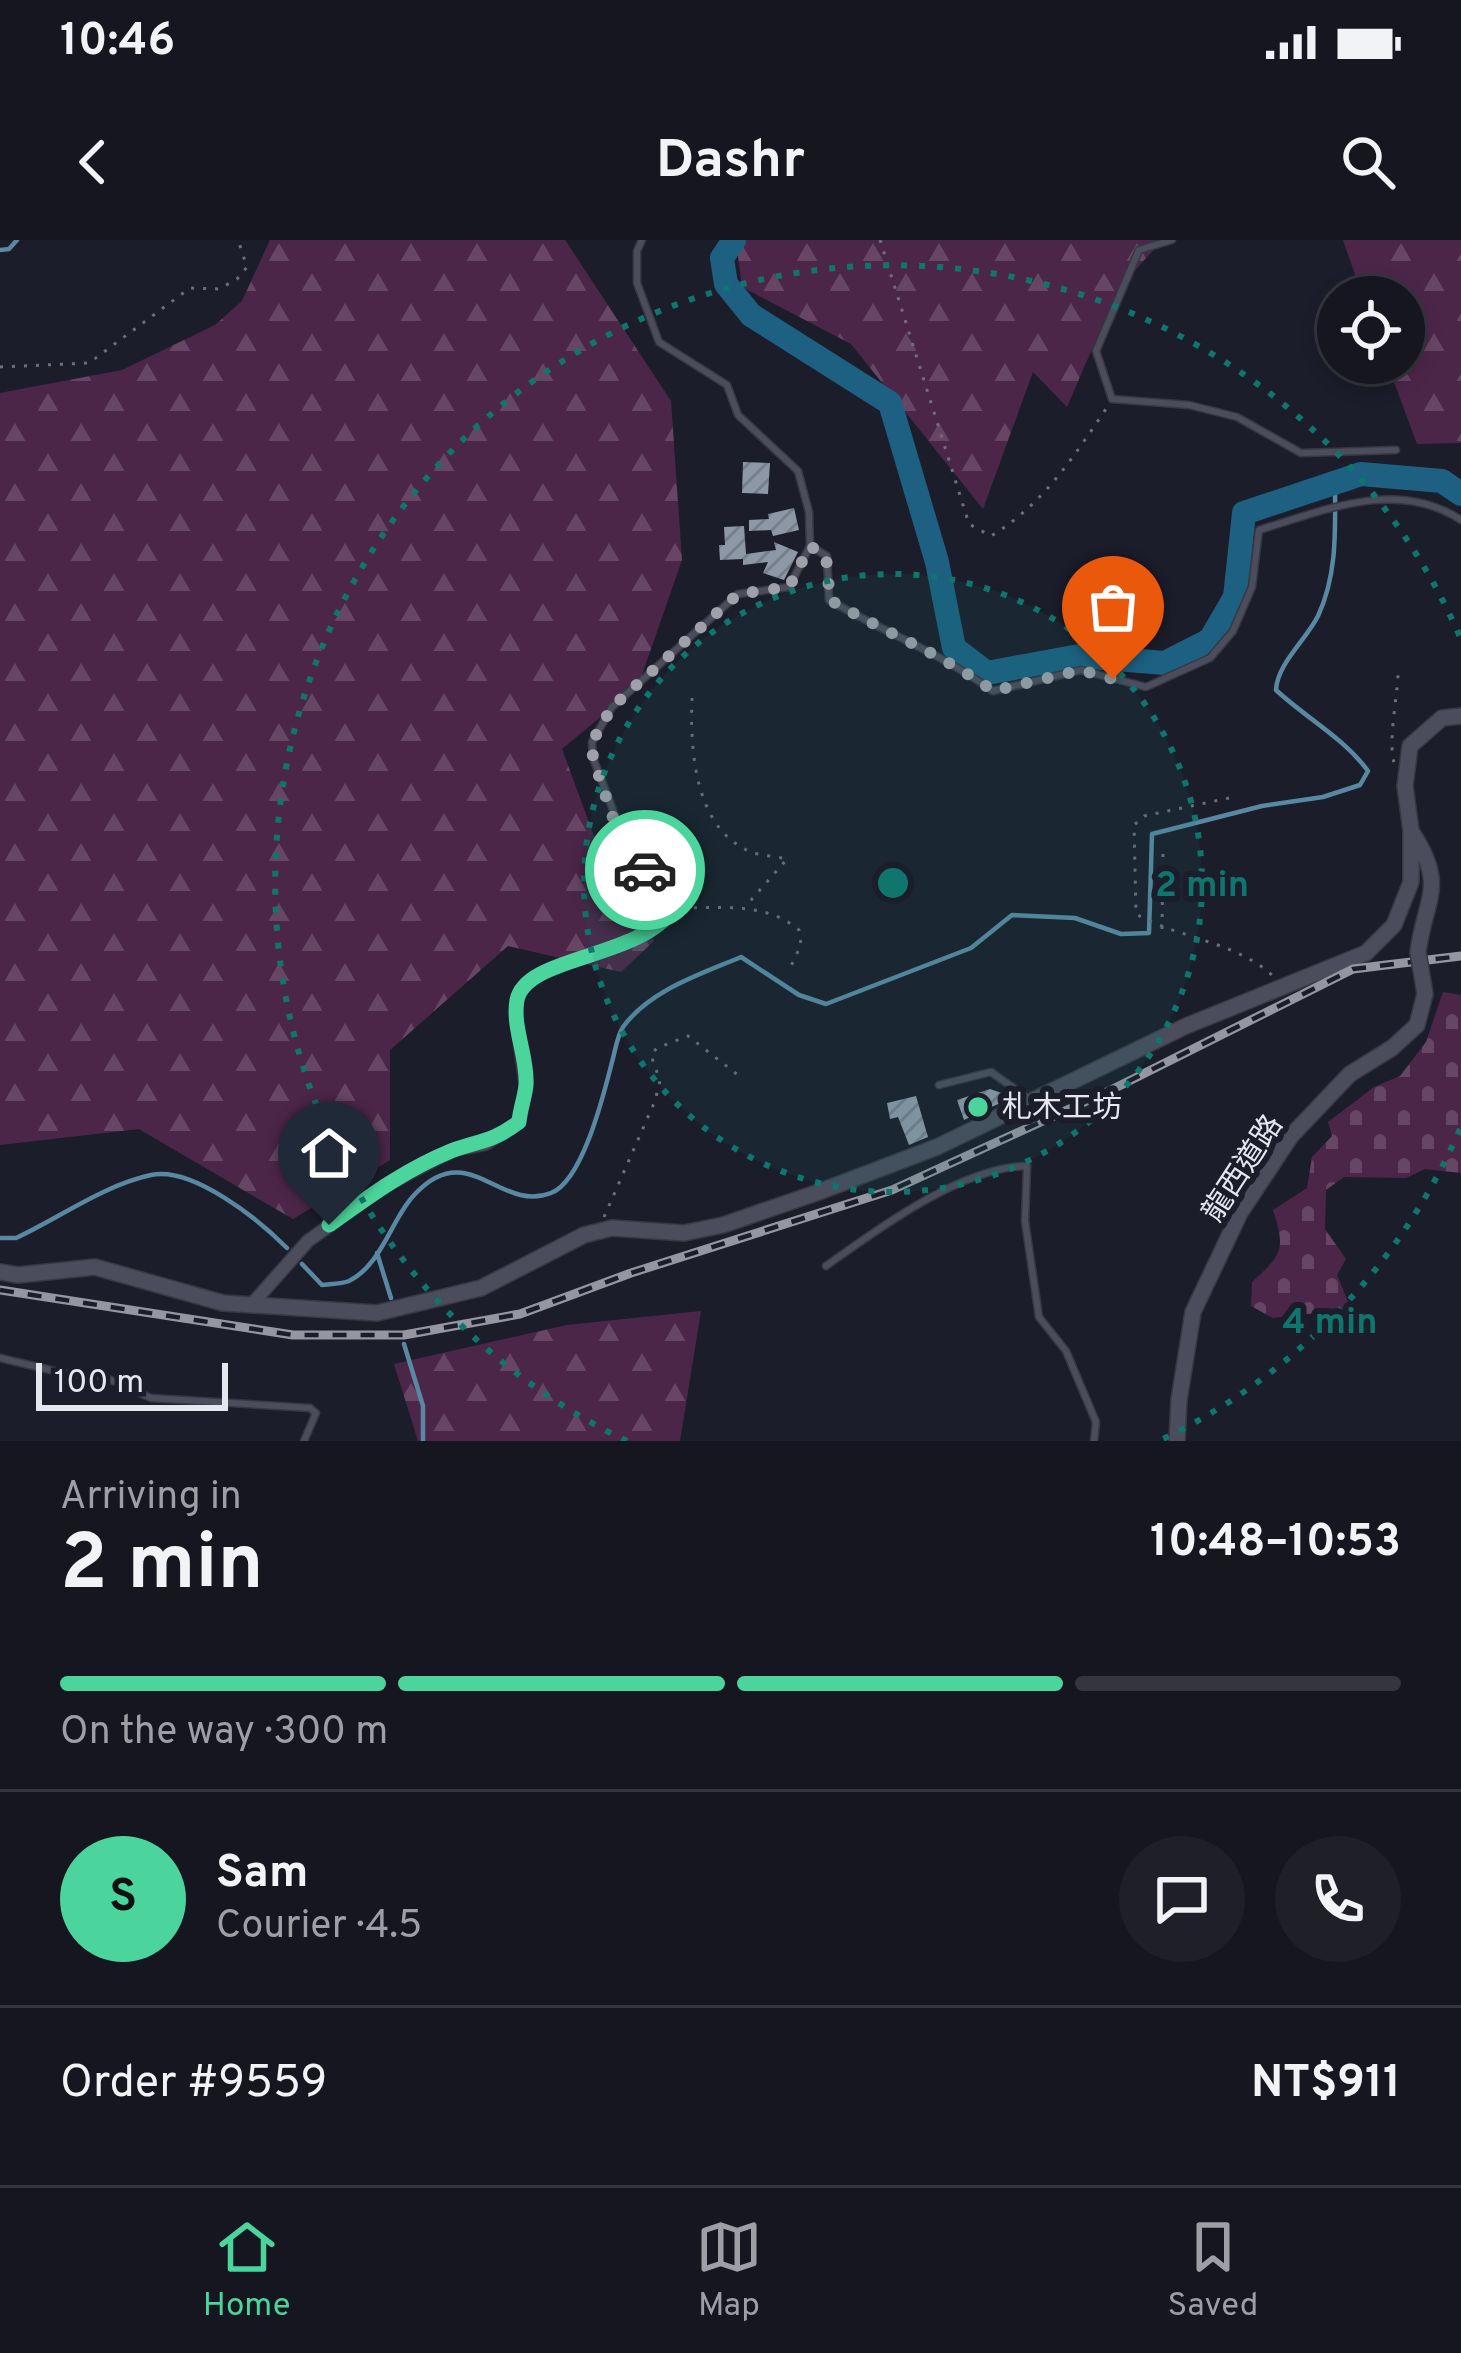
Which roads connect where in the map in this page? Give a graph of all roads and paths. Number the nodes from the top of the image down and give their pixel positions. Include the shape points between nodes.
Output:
1 (238, 240) edge
2 (642, 240) edge
3 (880, 240) edge
4 (1172, 240) edge
5 (0, 367) edge
6 (1112, 399) junction
7 (1396, 450) dead end
8 (1461, 520) edge
9 (810, 546) junction
10 (692, 698) dead end
11 (1461, 716) edge
12 (1229, 798) dead end
13 (1411, 832) junction
14 (1163, 854) dead end
15 (746, 907) junction
16 (674, 908) junction
17 (1162, 929) junction
18 (789, 970) dead end
19 (1283, 985) junction
20 (518, 1029) joint
21 (743, 1079) dead end
22 (939, 1084) dead end
23 (1032, 1101) junction
24 (597, 1232) junction
25 (826, 1266) dead end
26 (0, 1272) edge
27 (252, 1304) junction
28 (0, 1358) edge
29 (304, 1441) edge
30 (1094, 1441) edge
31 (1177, 1441) edge

1 - 5 path via 247,267 237,279 219,289 190,288 89,363
2 - 9 lane via 637,283 659,342 727,385 738,415 798,471
3 - 6 path via 969,524 991,536 1007,526 1054,484
4 - 6 lane via 1139,250 1096,351
6 - 7 lane via 1237,417 1301,453
8 - 9 lane via 1398,496 1258,530 1252,587 1233,632 1210,658 1146,687 1081,670 993,691 830,600 826,556
9 - 16 lane via 789,587 738,594 612,707 592,742 625,854 656,877
10 - 15 path via 693,752 709,812 748,851 787,859
11 - 13 street via 1442,718 1410,746
12 - 17 path via 1134,825 1136,914
13 - 19 street via 1411,881 1394,926 1366,953
13 - 31 street, 龍西道路 via 1430,861 1432,898 1417,1025 1350,1074 1291,1136 1240,1213 1193,1312
14 - 17 path
15 - 16 path
15 - 18 path via 800,930
16 - 20 lane via 637,940 526,983 517,999
17 - 19 path via 1253,957
19 - 23 street
20 - 27 street via 526,1086 519,1122 384,1186 308,1241
21 - 24 path via 688,1036 657,1048 656,1100
22 - 23 lane via 991,1072
23 - 24 street via 938,1147 723,1225
24 - 27 street via 481,1288 377,1313
25 - 30 lane via 907,1209 1006,1166 1027,1166 1025,1220 1040,1317 1066,1351 1096,1422
26 - 27 street via 95,1267
28 - 29 lane via 104,1377 151,1398 310,1408 316,1412

